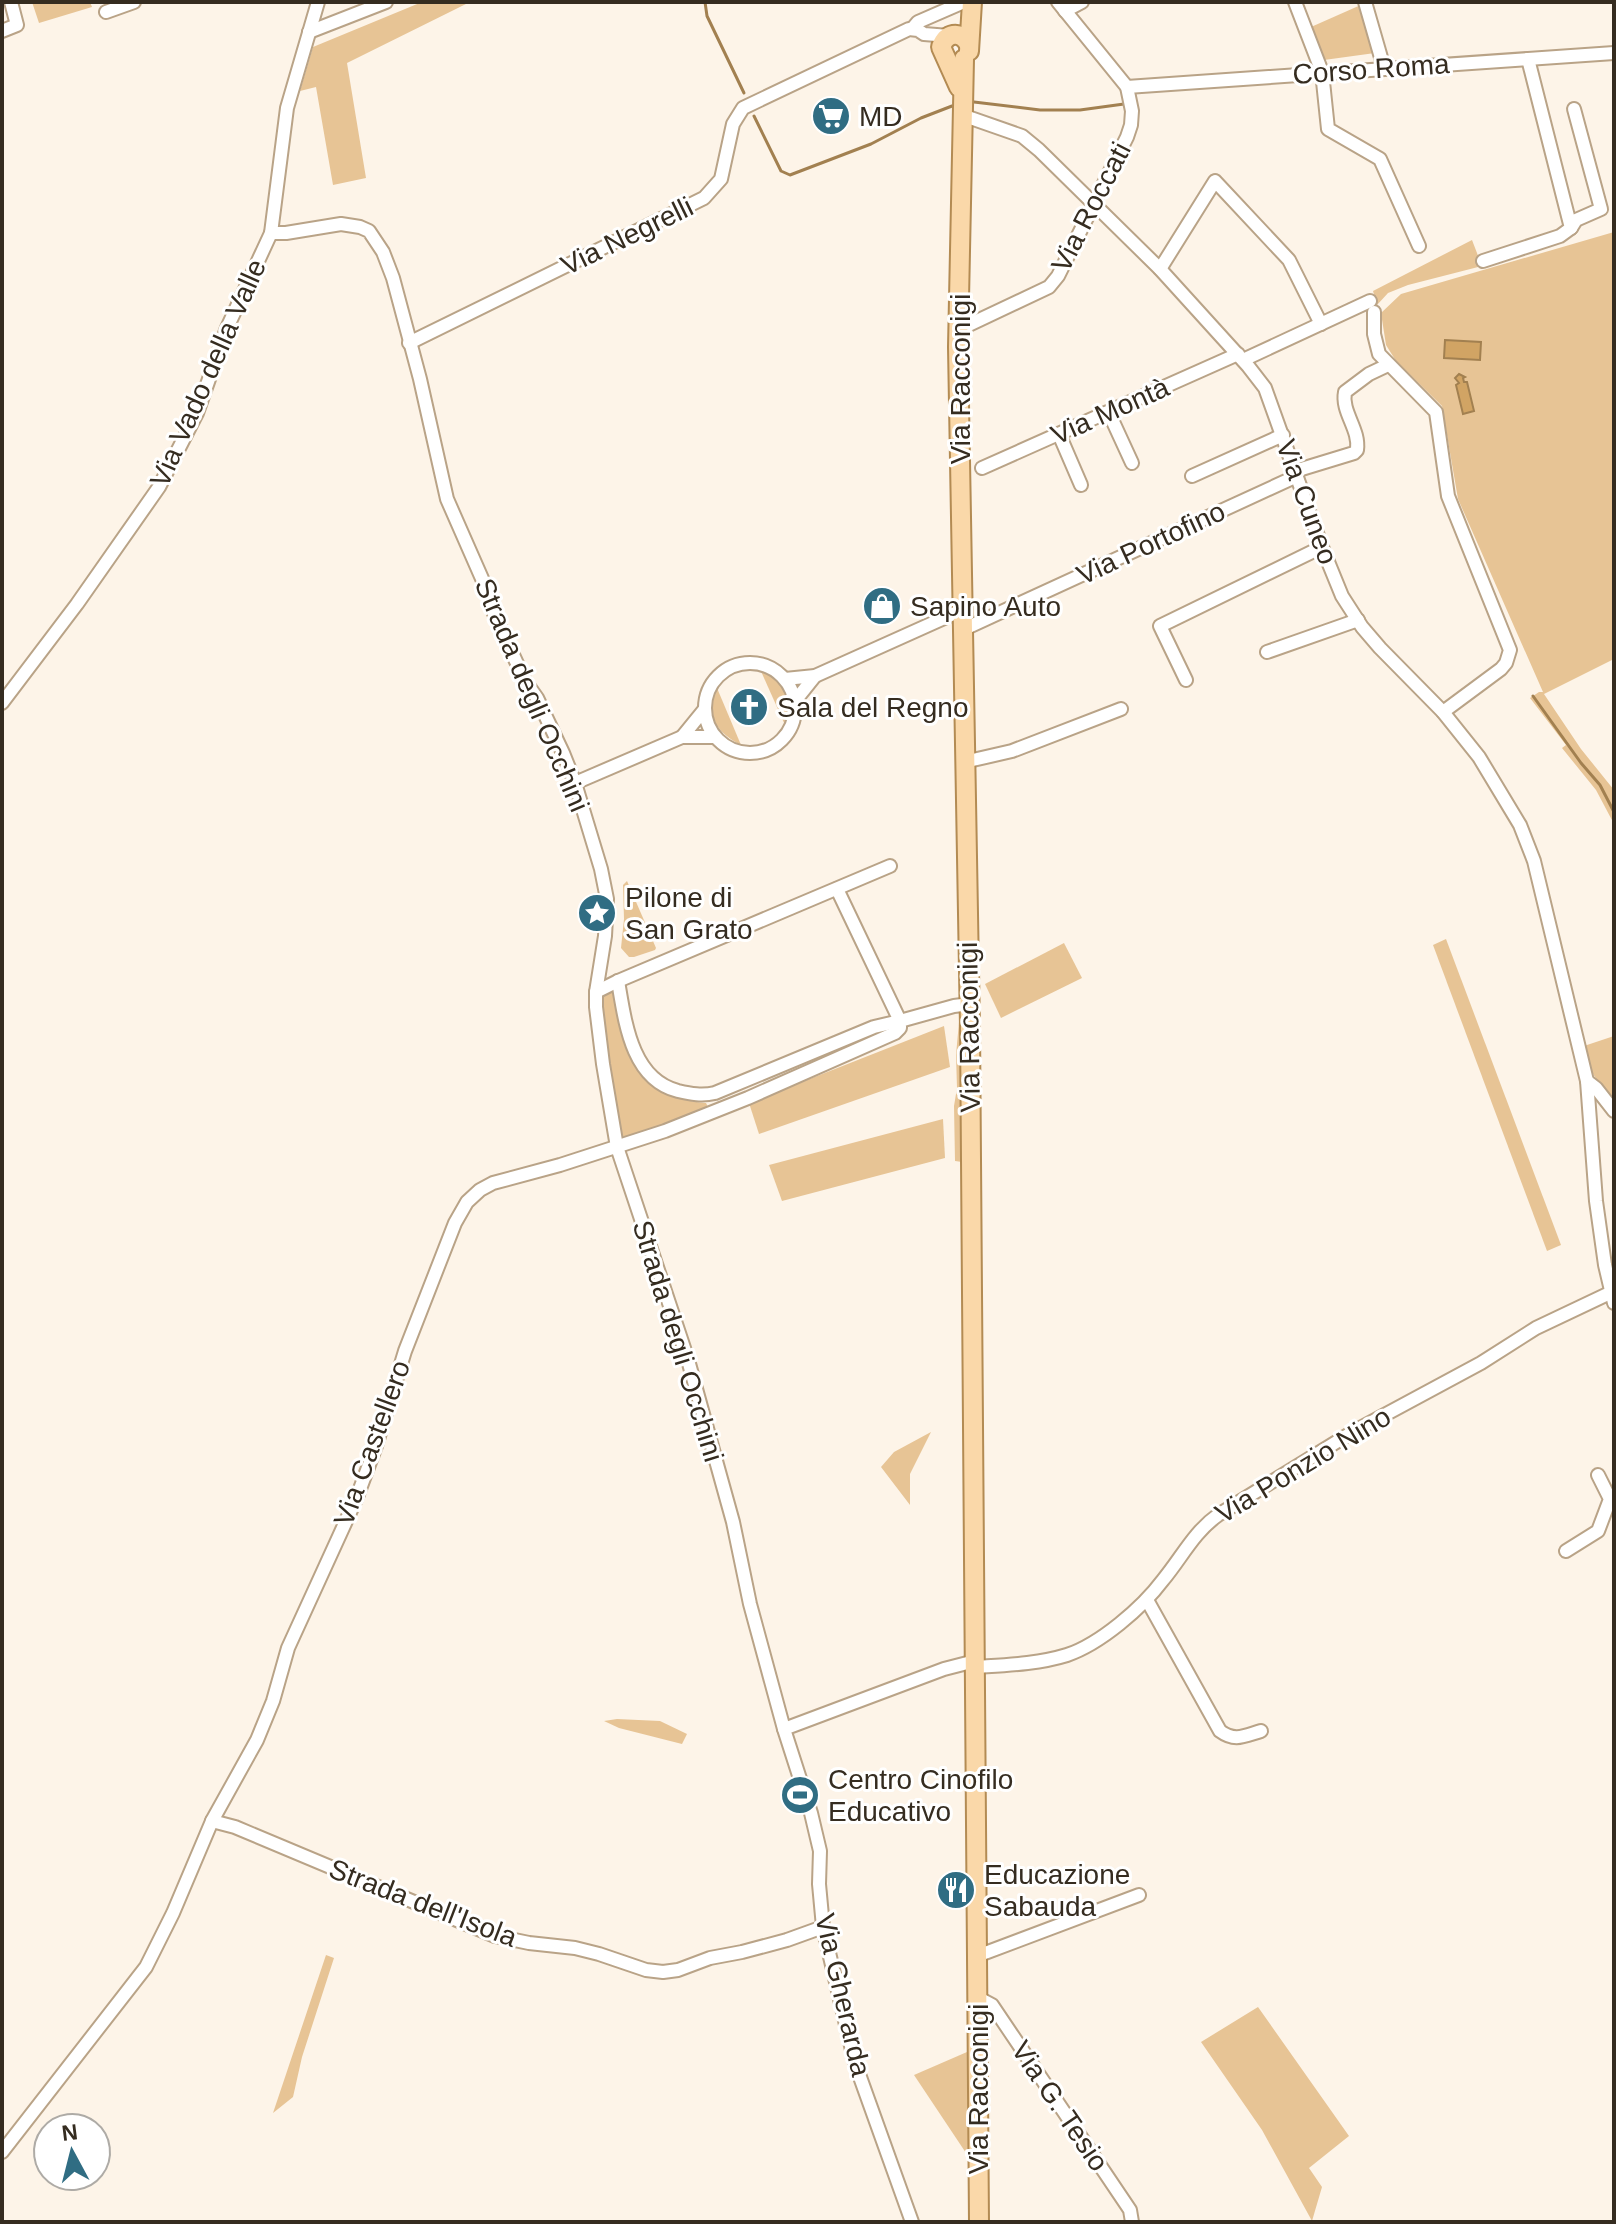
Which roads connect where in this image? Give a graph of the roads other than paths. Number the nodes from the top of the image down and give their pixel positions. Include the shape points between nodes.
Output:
1 (11, 2) edge
2 (134, 2) edge
3 (318, 2) edge
4 (386, 2) edge
5 (1082, 2) edge
6 (1295, 2) edge
7 (1365, 2) edge
8 (969, 5) edge
9 (1062, 7) edge
10 (106, 12) dead end
11 (2, 31) edge
12 (918, 31) junction
13 (309, 32) junction
14 (954, 47) junction
15 (1614, 53) edge
16 (1528, 59) junction
17 (1384, 68) junction
18 (1322, 72) junction
19 (1127, 87) junction
20 (962, 106) junction
21 (1574, 109) dead end
22 (1094, 203) junction
23 (1614, 204) edge
24 (1601, 209) junction
25 (1571, 228) junction
26 (271, 233) junction
27 (1419, 246) dead end
28 (1483, 261) dead end
29 (1160, 269) junction
30 (1321, 324) junction
31 (958, 330) junction
32 (409, 343) junction
33 (1240, 357) junction
34 (1388, 365) junction
35 (1109, 413) junction
36 (1059, 434) junction
37 (1283, 435) junction
38 (1132, 463) dead end
39 (982, 468) dead end
40 (1296, 474) junction
41 (1192, 476) dead end
42 (1081, 485) dead end
43 (1322, 547) junction
44 (962, 610) junction
45 (1358, 620) junction
46 (962, 630) junction
47 (1267, 652) dead end
48 (815, 676) junction
49 (785, 679) junction
50 (1186, 680) dead end
51 (795, 701) junction
52 (2, 703) edge
53 (1121, 709) dead end
54 (704, 710) junction
55 (1443, 712) junction
56 (682, 737) junction
57 (715, 737) junction
58 (964, 762) junction
59 (575, 783) junction
60 (890, 866) dead end
61 (837, 889) junction
62 (618, 981) junction
63 (596, 992) junction
64 (970, 1004) junction
65 (900, 1021) junction
66 (1587, 1081) junction
67 (1614, 1111) edge
68 (617, 1147) junction
69 (1613, 1295) edge
70 (1598, 1475) dead end
71 (1612, 1498) edge
72 (1566, 1551) dead end
73 (1147, 1600) junction
74 (976, 1664) junction
75 (784, 1729) junction
76 (1261, 1731) dead end
77 (212, 1821) junction
78 (1139, 1895) dead end
79 (823, 1927) junction
80 (977, 1956) junction
81 (977, 1997) junction
82 (2, 2152) edge
83 (912, 2222) edge
84 (979, 2222) edge
85 (1132, 2222) edge

1 - 11 street via 17,25
2 - 10 street
3 - 13 street, Via Vado della Valle
4 - 13 street
5 - 9 street
6 - 18 street
7 - 17 street
8 - 12 street via 918,22
8 - 14 main road, Via Racconigi
9 - 19 street
12 - 14 street, Via Negrelli
12 - 32 street, Via Negrelli via 743,108 733,124 721,179 697,202
13 - 26 street, Via Vado della Valle via 287,108
14 - 20 main road, Via Racconigi
15 - 16 street, Corso Roma
16 - 17 street, Corso Roma
16 - 25 street
17 - 18 street, Corso Roma
18 - 19 street, Corso Roma
18 - 27 street via 1328,129 1380,159
19 - 22 street, Via Roccati via 1131,125
20 - 22 street, Via Cuneo via 1022,136
20 - 31 main road, Via Racconigi
21 - 24 street
22 - 29 street, Via Cuneo
22 - 31 street, Via Roccati via 1049,287
23 - 24 street
24 - 25 street via 1576,220
25 - 28 street
26 - 32 street, Strada degli Occhini via 341,224 369,231 393,278
26 - 52 street, Via Vado della Valle via 227,328 197,413 159,487
29 - 30 street via 1215,181 1289,260
29 - 33 street, Via Cuneo
30 - 33 street, Via Montà
30 - 34 street, Via Montà via 1372,307 1376,344
31 - 44 main road, Via Racconigi
32 - 59 street, Strada degli Occhini via 447,499 492,609
33 - 35 street, Via Montà
33 - 37 street, Via Cuneo via 1265,388
34 - 40 street, Via Portofino via 1345,392 1357,450
34 - 55 street via 1436,412 1448,496 1510,650 1501,669
35 - 36 street, Via Montà
35 - 38 street
36 - 39 street, Via Montà
36 - 42 street
37 - 40 street, Via Cuneo
37 - 41 street
40 - 43 street, Via Cuneo
40 - 46 street, Via Portofino
43 - 45 street, Via Cuneo
43 - 50 street via 1160,626
44 - 46 main road, Via Racconigi
44 - 48 street
45 - 47 street
45 - 55 street, Via Cuneo
46 - 58 main road, Via Racconigi
48 - 49 street
48 - 51 street
49 - 51 street
49 - 54 street via 752,662 727,668 710,686
51 - 57 street via 790,729 768,749 740,752
53 - 58 street via 1012,751
54 - 56 street
54 - 57 street
55 - 66 street, Via Cuneo via 1479,757 1520,825 1543,894
56 - 57 street
56 - 59 street
58 - 64 main road, Via Racconigi
59 - 63 street, Strada degli Occhini via 607,899
60 - 61 street
61 - 62 street
61 - 65 street
62 - 63 street
62 - 65 street via 627,1030 641,1063 669,1089 703,1096
63 - 68 street, Strada degli Occhini
64 - 65 street, Via Castellero
64 - 74 main road, Via Racconigi
65 - 68 street, Via Castellero via 900,1028 884,1039
66 - 67 street
66 - 69 street, Via Cuneo via 1596,1201
68 - 75 street, Strada degli Occhini via 688,1360
68 - 77 street, Via Castellero via 493,1183 467,1202 405,1351 357,1497 297,1625 257,1740
69 - 73 street, Via Ponzio Nino via 1536,1328 1218,1515 1200,1529
70 - 71 street
71 - 72 street via 1598,1531
73 - 74 street, Via Ponzio Nino via 1069,1654 1025,1663
73 - 76 street via 1220,1731 1229,1737
74 - 75 street via 944,1669
74 - 80 main road, Via Racconigi
75 - 79 street, Via Gherarda via 820,1851
77 - 79 street, Strada dell'Isola via 495,1936 575,1948 646,1970 678,1970
77 - 82 street, Via Castellero via 146,1967
78 - 80 street
79 - 83 street, Via Gherarda via 855,2063
80 - 81 main road, Via Racconigi
81 - 84 main road, Via Racconigi
81 - 85 street, Via G. Tesio via 992,2005 1130,2210

